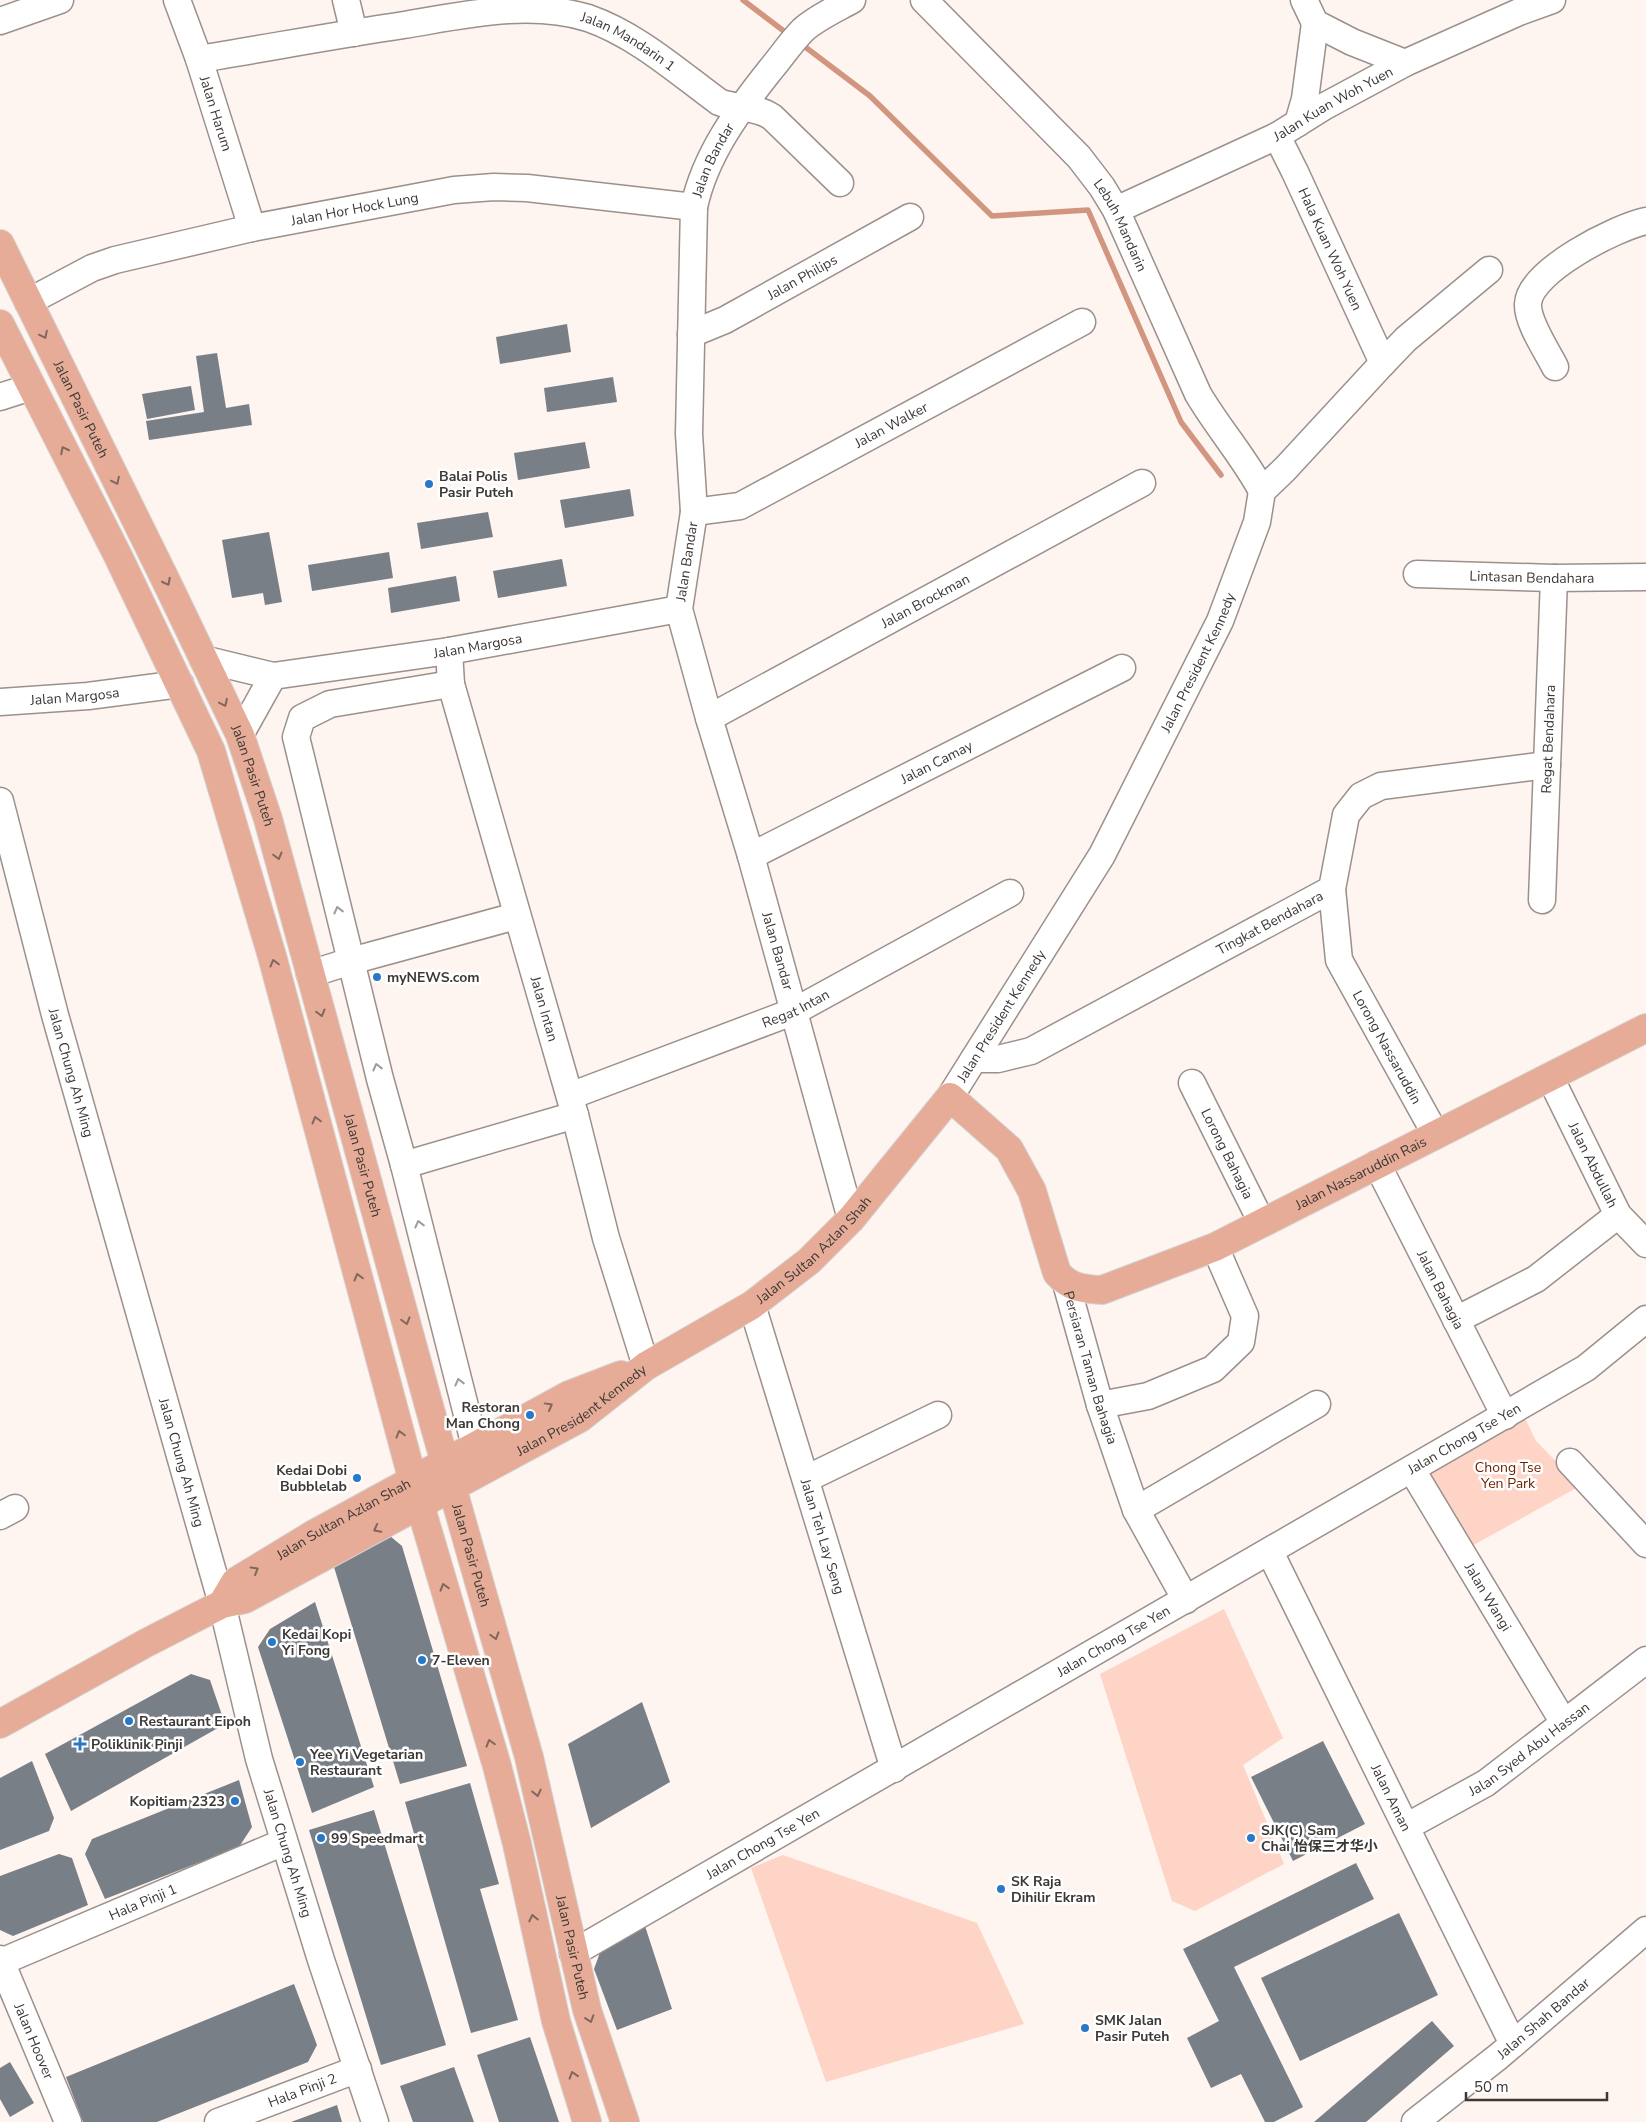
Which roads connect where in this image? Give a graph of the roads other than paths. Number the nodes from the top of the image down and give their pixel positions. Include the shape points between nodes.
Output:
1 (60, 0) edge
2 (177, 0) edge
3 (346, 0) edge
4 (852, 0) edge
5 (924, 0) edge
6 (1552, 0) edge
7 (511, 4) edge
8 (1310, 12) edge
9 (0, 21) edge
10 (354, 33) junction
11 (198, 59) junction
12 (1405, 63) junction
13 (740, 108) junction
14 (1288, 130) junction
15 (840, 182) dead end
16 (694, 208) junction
17 (1116, 210) junction
18 (910, 217) dead end
19 (1646, 221) edge
20 (252, 228) junction
21 (0, 244) edge
22 (1489, 270) dead end
23 (28, 302) junction
24 (1082, 322) dead end
25 (0, 324) edge
26 (691, 334) junction
27 (1382, 363) junction
28 (1555, 367) dead end
29 (31, 387) junction
30 (0, 397) edge
31 (1142, 483) dead end
32 (1262, 491) junction
33 (694, 512) junction
34 (1417, 574) dead end
35 (1646, 577) edge
36 (1554, 578) junction
37 (679, 609) junction
38 (449, 651) junction
39 (203, 659) junction
40 (1122, 668) dead end
41 (274, 676) junction
42 (180, 684) junction
43 (451, 684) junction
44 (0, 702) edge
45 (709, 718) junction
46 (240, 735) junction
47 (1547, 765) junction
48 (0, 801) edge
49 (751, 856) junction
50 (1332, 888) junction
51 (1010, 893) dead end
52 (1542, 900) dead end
53 (516, 916) junction
54 (351, 961) junction
55 (310, 974) junction
56 (795, 1011) junction
57 (1646, 1028) edge
58 (974, 1059) junction
59 (1550, 1077) junction
60 (1192, 1083) dead end
61 (950, 1097) junction
62 (572, 1106) junction
63 (1436, 1135) junction
64 (1377, 1164) junction
65 (404, 1165) junction
66 (1618, 1214) junction
67 (851, 1219) junction
68 (1262, 1223) junction
69 (1646, 1244) edge
70 (1215, 1247) junction
71 (1066, 1283) junction
72 (752, 1305) junction
73 (1456, 1320) junction
74 (1646, 1320) edge
75 (646, 1366) junction
76 (1316, 1404) dead end
77 (1100, 1405) junction
78 (938, 1415) dead end
79 (1505, 1416) junction
80 (479, 1459) junction
81 (1570, 1462) dead end
82 (1412, 1470) junction
83 (449, 1475) junction
84 (806, 1479) junction
85 (416, 1493) junction
86 (1136, 1510) junction
87 (1646, 1544) edge
88 (1270, 1552) junction
89 (1186, 1600) junction
90 (222, 1604) junction
91 (1646, 1660) edge
92 (0, 1724) edge
93 (1564, 1724) junction
94 (894, 1769) junction
95 (1406, 1827) junction
96 (284, 1842) junction
97 (1646, 1930) edge
98 (573, 1953) junction
99 (1, 1960) edge
100 (1513, 2044) junction
101 (358, 2069) junction
102 (63, 2120) edge
103 (218, 2122) edge
104 (375, 2122) edge
105 (587, 2122) edge
106 (625, 2122) edge
107 (1415, 2122) edge

1 - 9 street
2 - 11 street, Jalan Harum
3 - 10 street
4 - 13 street, Jalan Bandar via 804,30
5 - 17 street, Lebuh Mandarin via 1079,157
6 - 12 street, Jalan Kuan Woh Yuen
7 - 10 street, Jalan Mandarin 1
7 - 13 street, Jalan Mandarin 1 via 565,12 612,28 719,102
8 - 12 street via 1352,42
8 - 14 street via 1308,82
10 - 11 street, Jalan Mandarin 1
11 - 20 street, Jalan Harum
12 - 14 street, Jalan Kuan Woh Yuen via 1324,106
13 - 15 street, Jalan Mandarin 1 via 763,110 772,116
13 - 16 street, Jalan Bandar via 704,173
14 - 17 street, Jalan Kuan Woh Yuen
14 - 27 street, Hala Kuan Woh Yuen via 1296,172
16 - 20 street, Jalan Hor Hock Lung via 494,187 454,190
16 - 26 street, Jalan Bandar
17 - 32 street, Lebuh Mandarin via 1198,394
18 - 26 street, Jalan Philips via 725,320
19 - 28 street via 1598,239 1564,260 1535,285 1528,303 1531,320
20 - 23 street, Jalan Hor Hock Lung via 114,260
21 - 23 main road, Jalan Pasir Puteh
22 - 27 street
23 -> 39 main road, Jalan Pasir Puteh
24 - 33 street, Jalan Walker via 740,506
25 - 29 main road
26 - 33 street, Jalan Bandar via 690,434
27 - 32 street
29 - 30 street
42 -> 29 main road
31 - 45 street, Jalan Brockman
32 - 58 street, Jalan President Kennedy via 1257,522 1220,621 1102,856
33 - 37 street, Jalan Bandar
34 - 36 street, Lintasan Bendahara
35 - 36 street, Lintasan Bendahara
36 - 47 street, Regat Bendahara
37 - 38 street, Jalan Margosa
37 - 45 street, Jalan Bandar
38 - 41 street, Jalan Margosa
38 - 43 street, Jalan Intan
39 - 41 street
39 -> 46 main road, Jalan Pasir Puteh
40 - 49 street, Jalan Camay
41 - 46 street
42 - 44 street, Jalan Margosa via 88,696
85 -> 42 main road via 272,956 211,751
43 - 53 street, Jalan Intan
54 -> 43 street via 296,737 302,718 330,704
45 - 49 street, Jalan Bandar
46 -> 55 main road, Jalan Pasir Puteh via 268,819
47 - 50 street, Tingkat Bendahara via 1381,786 1361,796 1346,815
47 - 52 street, Regat Bendahara
48 - 90 street, Jalan Chung Ah Ming via 55,1015
49 - 56 street, Jalan Bandar
50 - 58 street, Tingkat Bendahara via 1031,1051
50 - 63 street, Lorong Nassaruddin via 1339,960
51 - 56 street, Regat Intan
53 - 54 street
53 - 62 street, Jalan Intan
54 - 55 street
65 -> 54 street
55 -> 83 main road, Jalan Pasir Puteh
56 - 62 street, Regat Intan
56 - 67 street, Jalan Bandar
57 - 59 main road, Jalan Nassaruddin Rais
58 - 61 street, Jalan President Kennedy
59 - 63 main road, Jalan Nassaruddin Rais
59 - 66 street, Jalan Abdullah
60 - 68 street, Lorong Bahagia
61 - 67 main road, Jalan Sultan Azlan Shah
61 - 71 main road, Persiaran Taman Bahagia via 1009,1149 1032,1191 1057,1273
62 - 65 street, Regat Intan
62 - 75 street, Jalan Intan via 606,1238
63 - 64 main road, Jalan Nassaruddin Rais
64 - 68 main road, Jalan Nassaruddin Rais
64 - 73 street, Jalan Bahagia
80 -> 65 street
66 - 69 street, Jalan Abdullah
66 - 73 street via 1536,1279
67 - 72 main road, Jalan Sultan Azlan Shah via 809,1261
68 - 70 main road, Jalan Nassaruddin Rais
70 - 71 main road, Jalan Nassaruddin Rais via 1102,1290
70 - 77 street via 1245,1316 1241,1342 1213,1369 1148,1396
71 - 77 street, Persiaran Taman Bahagia
72 - 75 main road, Jalan Sultan Azlan Shah
72 - 84 street, Jalan Teh Lay Seng
73 - 79 street, Jalan Bahagia
74 - 79 street, Jalan Chong Tse Yen via 1586,1368
75 - 80 main road, Jalan President Kennedy via 580,1418
76 - 86 street
77 - 86 street, Persiaran Taman Bahagia
78 - 84 street
79 - 82 street, Jalan Chong Tse Yen
80 - 83 main road, Jalan Sultan Azlan Shah
81 - 87 street
82 - 88 street, Jalan Chong Tse Yen
82 - 93 street, Jalan Wangi
83 - 85 main road, Jalan Sultan Azlan Shah
83 -> 98 main road, Jalan Pasir Puteh via 530,1757
84 - 94 street, Jalan Teh Lay Seng
85 - 90 main road, Jalan Sultan Azlan Shah via 245,1599
105 -> 85 main road via 556,2022 497,1766
86 - 89 street, Persiaran Taman Bahagia
88 - 89 street, Jalan Chong Tse Yen
88 - 95 street, Jalan Aman
89 - 94 street, Jalan Chong Tse Yen
90 - 92 main road, Jalan Sultan Azlan Shah
90 - 96 street, Jalan Chung Ah Ming via 259,1759
91 - 93 street, Jalan Syed Abu Hassan
93 - 95 street, Jalan Syed Abu Hassan via 1486,1783
94 - 98 street, Jalan Chong Tse Yen
95 - 100 street, Jalan Aman
96 - 99 street, Hala Pinji 1
96 - 101 street, Jalan Chung Ah Ming
97 - 100 street, Jalan Shah Bandar
98 -> 106 main road, Jalan Pasir Puteh via 587,2010
99 - 102 street, Jalan Hoover
100 - 107 street, Jalan Shah Bandar
101 - 103 street, Hala Pinji 2
101 - 104 street, Jalan Chung Ah Ming

